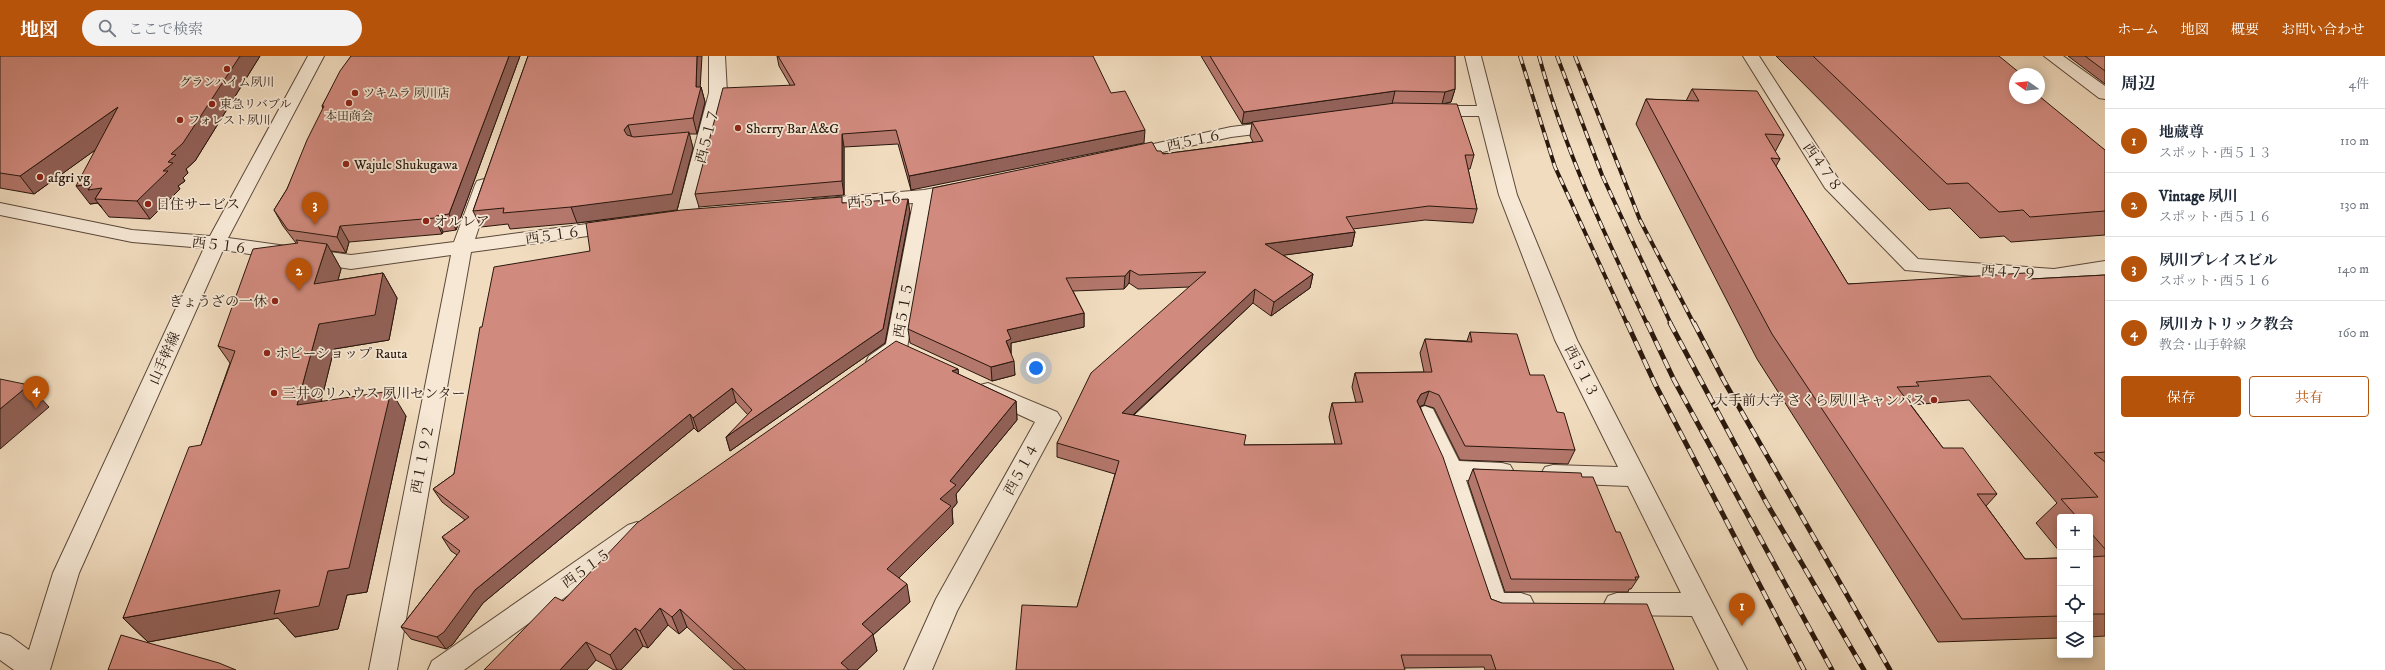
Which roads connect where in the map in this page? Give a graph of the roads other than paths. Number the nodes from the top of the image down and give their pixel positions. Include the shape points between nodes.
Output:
1 (316, 56) edge
2 (718, 56) edge
3 (1473, 56) edge
4 (1750, 56) edge
5 (2052, 56) edge
6 (2105, 94) edge
7 (1415, 110) edge
8 (1487, 111) junction
9 (1300, 123) edge
10 (1110, 158) edge
11 (490, 167) edge
12 (976, 186) edge
13 (924, 196) junction
14 (800, 206) edge
15 (0, 209) edge
16 (686, 216) edge
17 (632, 223) edge
18 (216, 243) junction
19 (462, 248) junction
20 (1912, 265) joint
21 (2105, 268) edge
22 (857, 376) edge
23 (971, 383) edge
24 (1425, 415) edge
25 (1451, 470) junction
26 (1635, 477) junction
27 (656, 518) edge
28 (1542, 604) edge
29 (1598, 604) edge
30 (1700, 605) junction
31 (0, 644) edge
32 (36, 670) edge
33 (383, 670) edge
34 (442, 670) edge
35 (918, 670) edge
36 (1733, 670) edge

1 - 18 street, 山手幹線
2 - 16 street, 西５１７ via 718,93 699,141
3 - 8 street, 西５１３
4 - 20 street, 西４７８ via 1832,184
5 - 6 street
7 - 8 street
8 - 26 street, 西５１３ via 1508,195 1566,340
9 - 10 street, 西５１６ via 1231,132
11 - 19 street, 西１１９２
12 - 13 street, 西５１６
13 - 14 street, 西５１６
13 - 22 street, 西５１５ via 906,353
15 - 18 street, 西５１６ via 132,236
17 - 19 street, 西５１６
18 - 19 street, 西５１６ via 351,262
18 - 32 street, 山手幹線 via 66,573
19 - 33 street, 西１１９２
20 - 21 street, 西４７９ via 2054,276
23 - 35 street, 西５１４ via 1049,418 945,607
24 - 25 street
25 - 26 street
25 - 28 street via 1495,604
26 - 30 street, 西５１３
27 - 34 street, 西５１５
29 - 30 street
30 - 36 street, 西５１３
31 - 32 street

